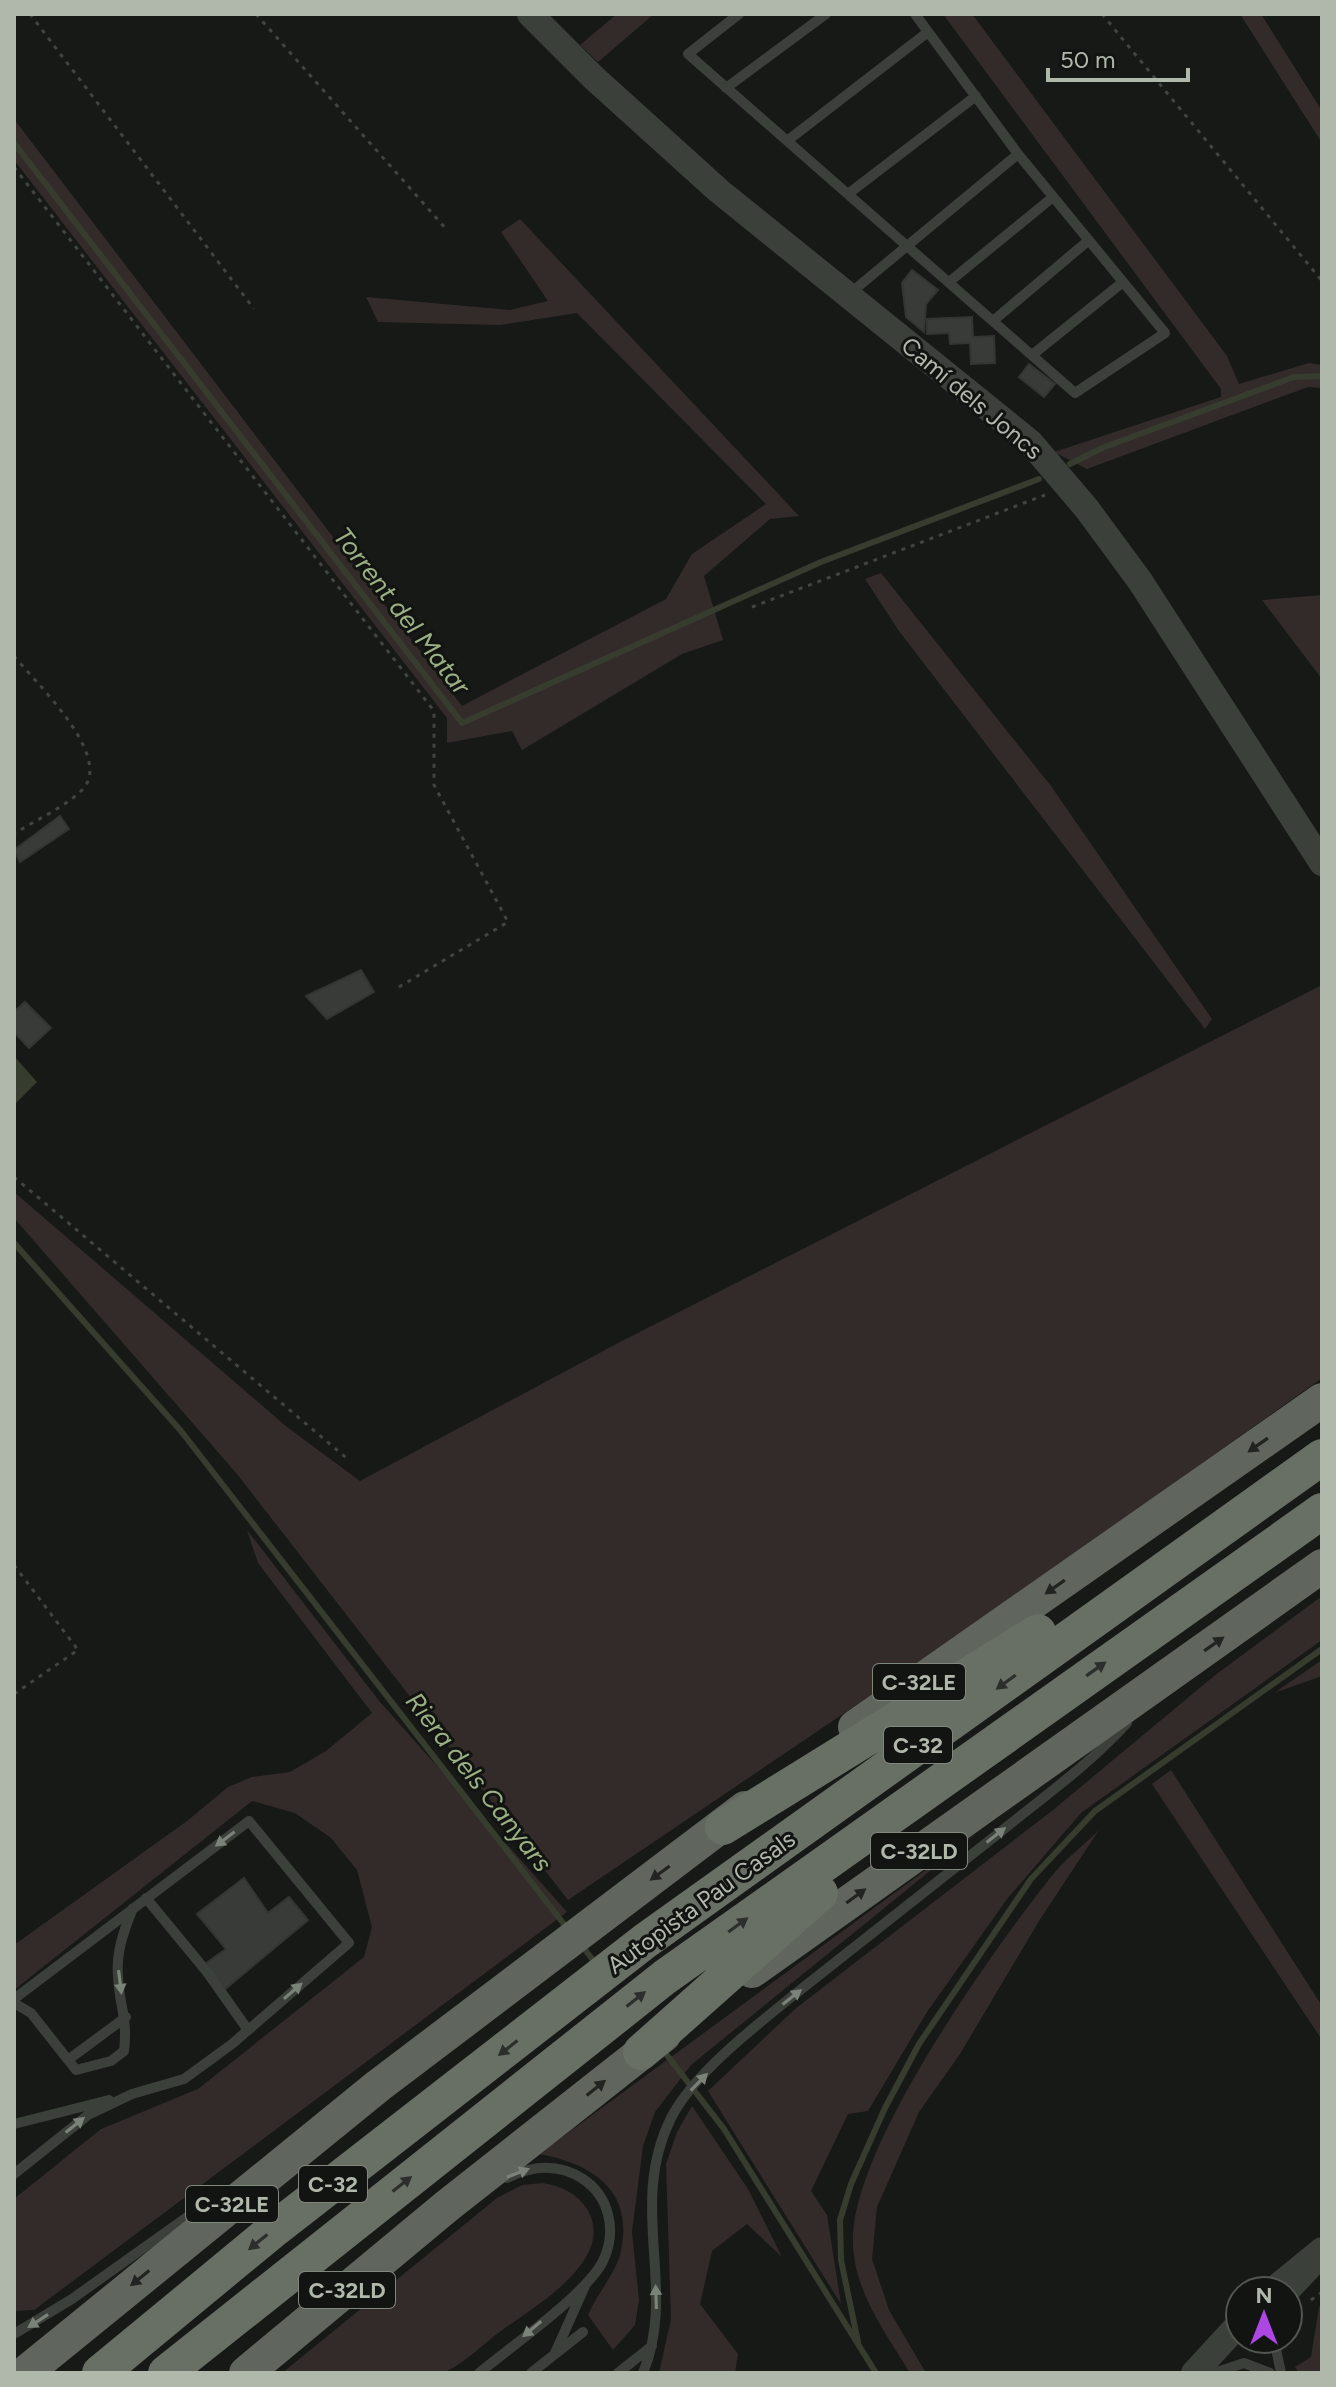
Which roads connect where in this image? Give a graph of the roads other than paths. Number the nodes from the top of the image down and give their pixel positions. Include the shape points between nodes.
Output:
1 (530, 14) edge
2 (739, 14) edge
3 (826, 14) edge
4 (915, 14) edge
5 (928, 32) junction
6 (726, 88) junction
7 (976, 96) junction
8 (787, 141) junction
9 (1018, 154) junction
10 (848, 194) junction
11 (1053, 197) junction
12 (1089, 240) junction
13 (907, 246) junction
14 (949, 282) junction
15 (1123, 282) junction
16 (848, 295) junction
17 (993, 321) junction
18 (1032, 355) junction
19 (1322, 863) edge
20 (1322, 1400) edge
21 (1322, 1457) edge
22 (1322, 1511) edge
23 (1183, 1554) junction
24 (1322, 1566) edge
25 (1161, 1681) junction
26 (1032, 1714) junction
27 (723, 1827) junction
28 (146, 1898) junction
29 (134, 1907) junction
30 (14, 2001) edge
31 (699, 2004) junction
32 (126, 2017) junction
33 (248, 2030) junction
34 (634, 2057) joint
35 (68, 2060) junction
36 (378, 2086) junction
37 (132, 2094) junction
38 (14, 2124) edge
39 (252, 2172) dead end
40 (14, 2174) edge
41 (227, 2189) dead end
42 (447, 2206) junction
43 (1322, 2250) edge
44 (1322, 2265) edge
45 (1292, 2275) edge
46 (587, 2281) junction
47 (1304, 2284) edge
48 (583, 2332) dead end
49 (14, 2334) edge
50 (1224, 2340) edge
51 (652, 2346) junction
52 (555, 2353) junction
53 (619, 2372) edge
54 (25, 2373) edge
55 (100, 2373) edge
56 (166, 2373) edge
57 (246, 2373) edge
58 (479, 2373) edge
59 (531, 2373) edge
60 (643, 2373) edge
61 (1194, 2373) edge
62 (1214, 2373) edge
63 (1270, 2373) edge

1 - 16 street, Camí dels Joncs via 719,191
2 - 6 lane via 688,54
3 - 6 lane
4 - 5 lane
5 - 7 lane
5 - 8 lane
6 - 8 lane
7 - 9 lane
7 - 10 lane
8 - 10 lane
9 - 11 lane
9 - 13 lane
10 - 13 lane
11 - 12 lane
11 - 14 lane
12 - 15 lane
12 - 17 lane
13 - 14 lane
13 - 16 lane
14 - 17 lane
15 - 18 lane
15 - 18 lane via 1165,333 1075,393
16 - 19 street, Camí dels Joncs via 1030,442 1068,486 1140,581
17 - 18 lane
20 -> 27 highway, C-32LE via 803,1763
21 - 23 highway, Autopista Pau Casals / C-32
26 -> 22 highway, Autopista Pau Casals / C-32
23 - 27 highway, C-32 via 1122,1579
23 -> 55 highway, Autopista Pau Casals / C-32 via 653,1936 272,2231
25 -> 24 highway, C-32LD
31 -> 25 highway, C-32LD
51 -> 25 lane via 657,2311 649,2209 654,2164 683,2099 733,2048 1117,1734
26 - 31 highway, C-32 via 913,1822 780,1926
56 -> 26 highway, Autopista Pau Casals / C-32 via 598,2028
27 -> 36 highway, C-32LE
28 - 29 lane
28 - 33 lane
33 -> 28 lane via 349,1943 249,1821
29 - 30 lane
29 -> 32 lane via 120,1941 118,1976
30 - 35 lane via 31,2013
31 - 34 highway, C-32
32 - 35 lane
32 - 35 lane via 124,2051 111,2061 76,2070
33 - 37 lane via 184,2079
42 -> 34 highway, C-32LD
36 - 39 lane
36 -> 54 highway, C-32LE
37 - 38 lane
40 -> 37 lane via 88,2115
41 -> 49 lane
42 -> 46 lane via 535,2167 579,2177 600,2194 610,2222 603,2261
42 - 57 highway, C-32LD
43 - 45 street
44 - 47 lane
46 - 52 lane
46 -> 58 lane
48 - 52 lane
50 - 61 street
51 - 53 lane
51 - 60 lane
52 - 59 lane
62 - 63 lane via 1244,2363

